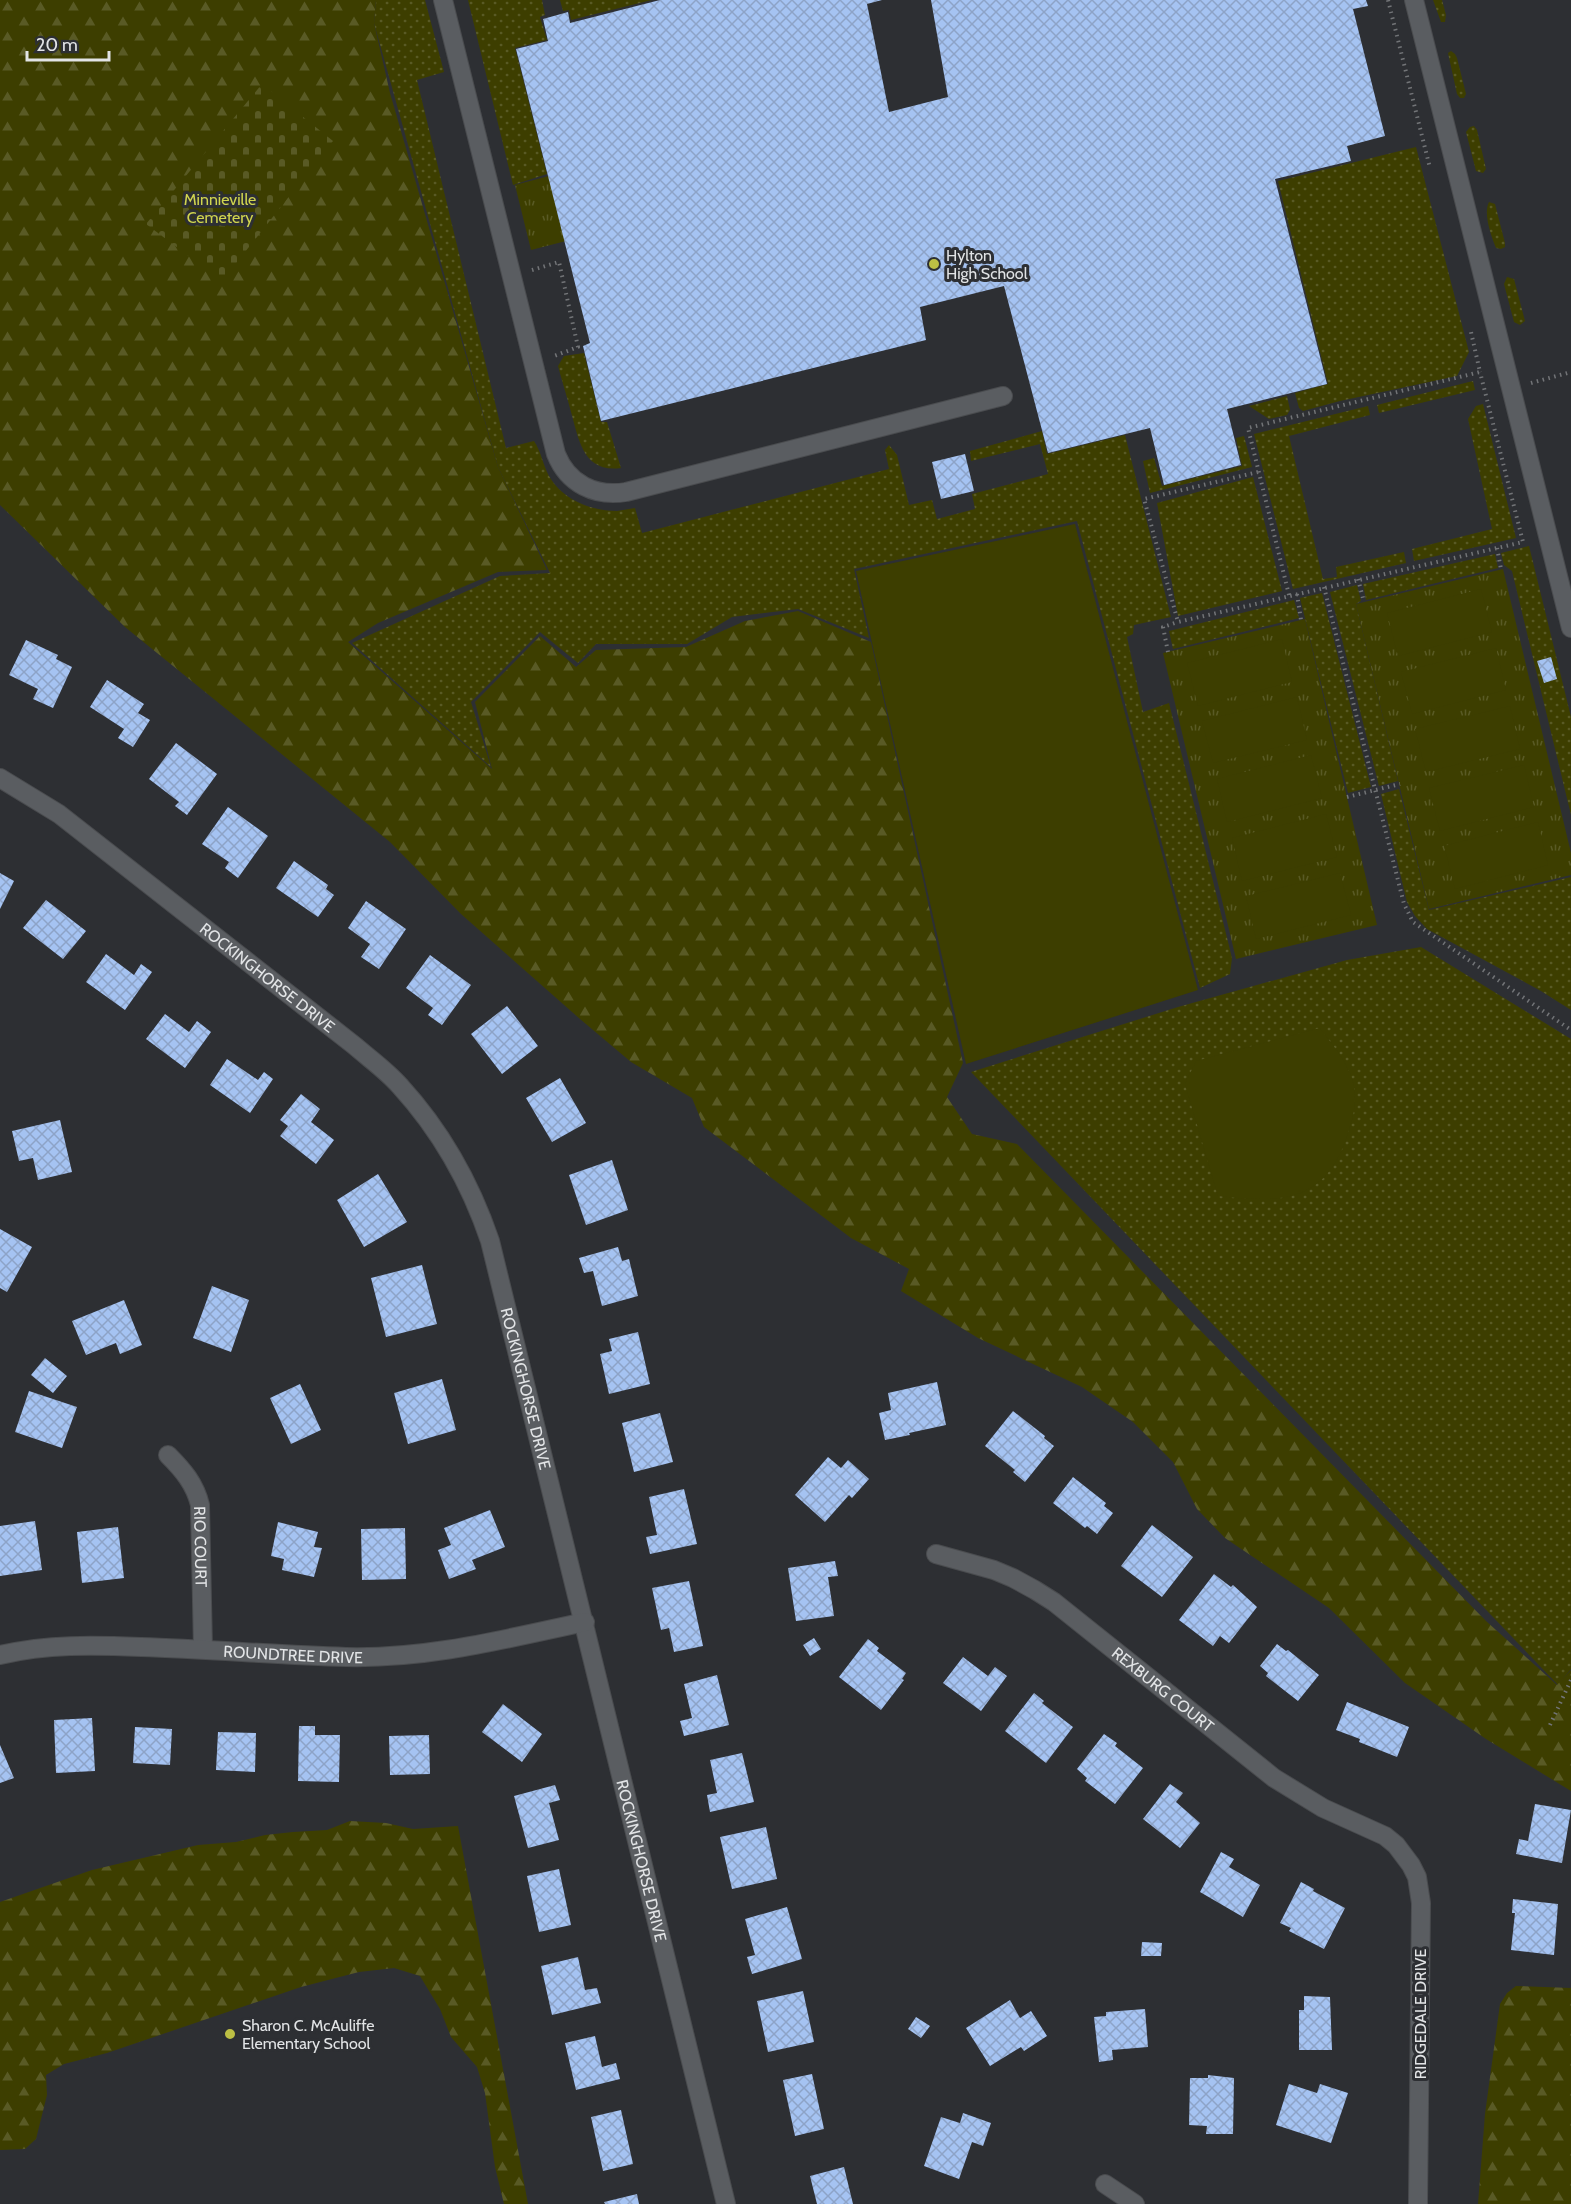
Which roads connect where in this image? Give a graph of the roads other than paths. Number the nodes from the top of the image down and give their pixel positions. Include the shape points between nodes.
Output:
1 (443, 0) edge
2 (1414, 0) edge
3 (1003, 396) dead end
4 (1571, 628) edge
5 (0, 778) edge
6 (168, 1455) dead end
7 (936, 1554) dead end
8 (585, 1622) junction
9 (203, 1649) junction
10 (0, 1655) edge
11 (1385, 1836) joint
12 (1105, 2184) dead end
13 (726, 2204) edge
14 (1135, 2204) edge
15 (1418, 2204) edge

1 - 3 street via 556,454 560,465 579,485 602,493 626,492
2 - 4 street
5 - 8 street, ROCKINGHORSE DRIVE via 58,814 355,1046 399,1084 436,1128 478,1204 490,1241
6 - 9 street, RIO COURT via 191,1482 200,1506
7 - 11 street, REXBURG COURT via 994,1570 1035,1590 1274,1778 1323,1808
8 - 9 street, ROUNDTREE DRIVE via 453,1651 406,1656 347,1657
8 - 13 street, ROCKINGHORSE DRIVE
9 - 10 street, ROUNDTREE DRIVE via 72,1645
11 - 15 street, RIDGEDALE DRIVE via 1411,1865 1421,1903
12 - 14 street

